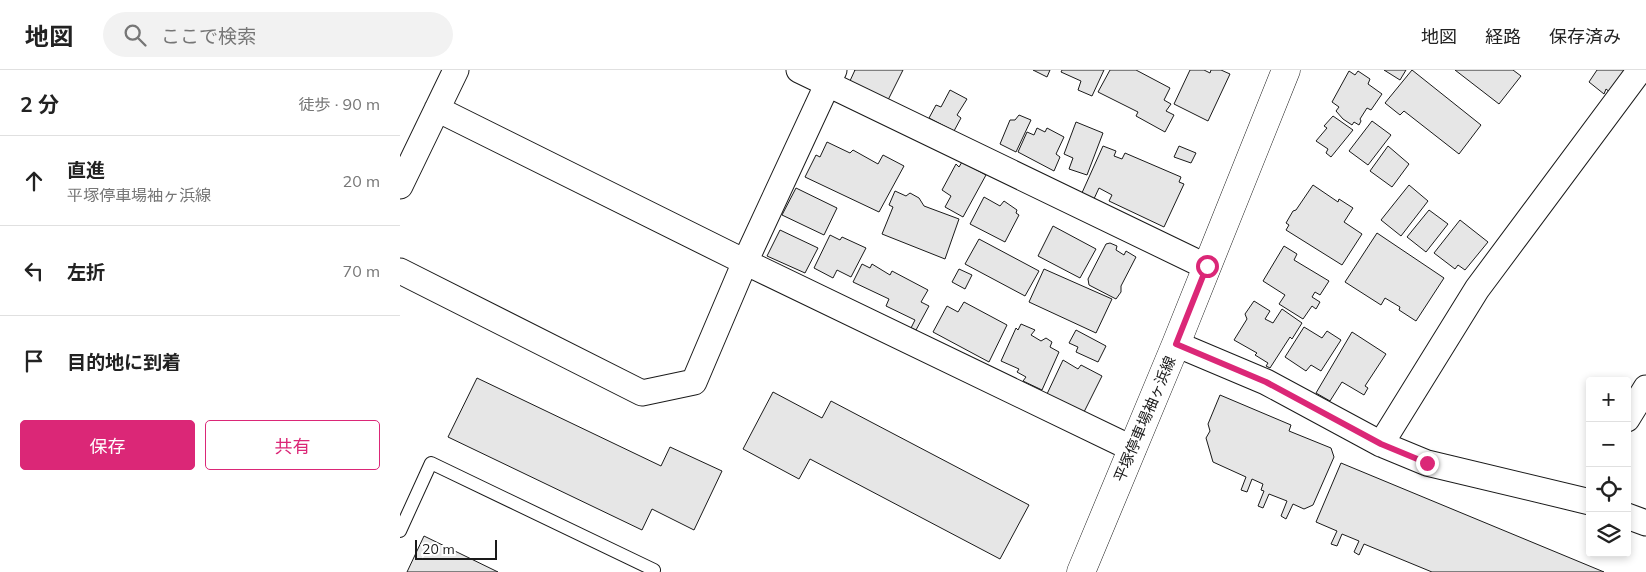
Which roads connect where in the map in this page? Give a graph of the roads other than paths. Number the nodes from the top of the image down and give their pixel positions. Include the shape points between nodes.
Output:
1 (456, 70) edge
2 (799, 70) edge
3 (1286, 70) edge
4 (1640, 70) edge
5 (831, 77) edge
6 (437, 109) junction
7 (400, 186) edge
8 (745, 262) junction
9 (1207, 266) junction
10 (400, 271) edge
11 (1176, 344) junction
12 (1646, 388) edge
13 (1631, 413) edge
14 (1381, 444) junction
15 (1133, 449) junction
16 (1586, 494) edge
17 (1631, 517) edge
18 (1646, 523) edge
19 (400, 532) edge
20 (654, 570) dead end
21 (1081, 572) edge

1 - 6 street
2 - 5 street
3 - 9 main road, 平塚停車場袖ヶ浜線
4 - 14 street via 1477,289
5 - 8 street
5 - 9 street
6 - 7 street
6 - 8 street
8 - 10 street via 694,382 642,393
8 - 15 street
9 - 11 main road, 平塚停車場袖ヶ浜線
11 - 14 street via 1266,382
11 - 15 main road, 平塚停車場袖ヶ浜線
12 - 13 street
14 - 16 street via 1427,463
15 - 21 main road, 平塚停車場袖ヶ浜線
17 - 18 street
19 - 20 lane via 432,463

